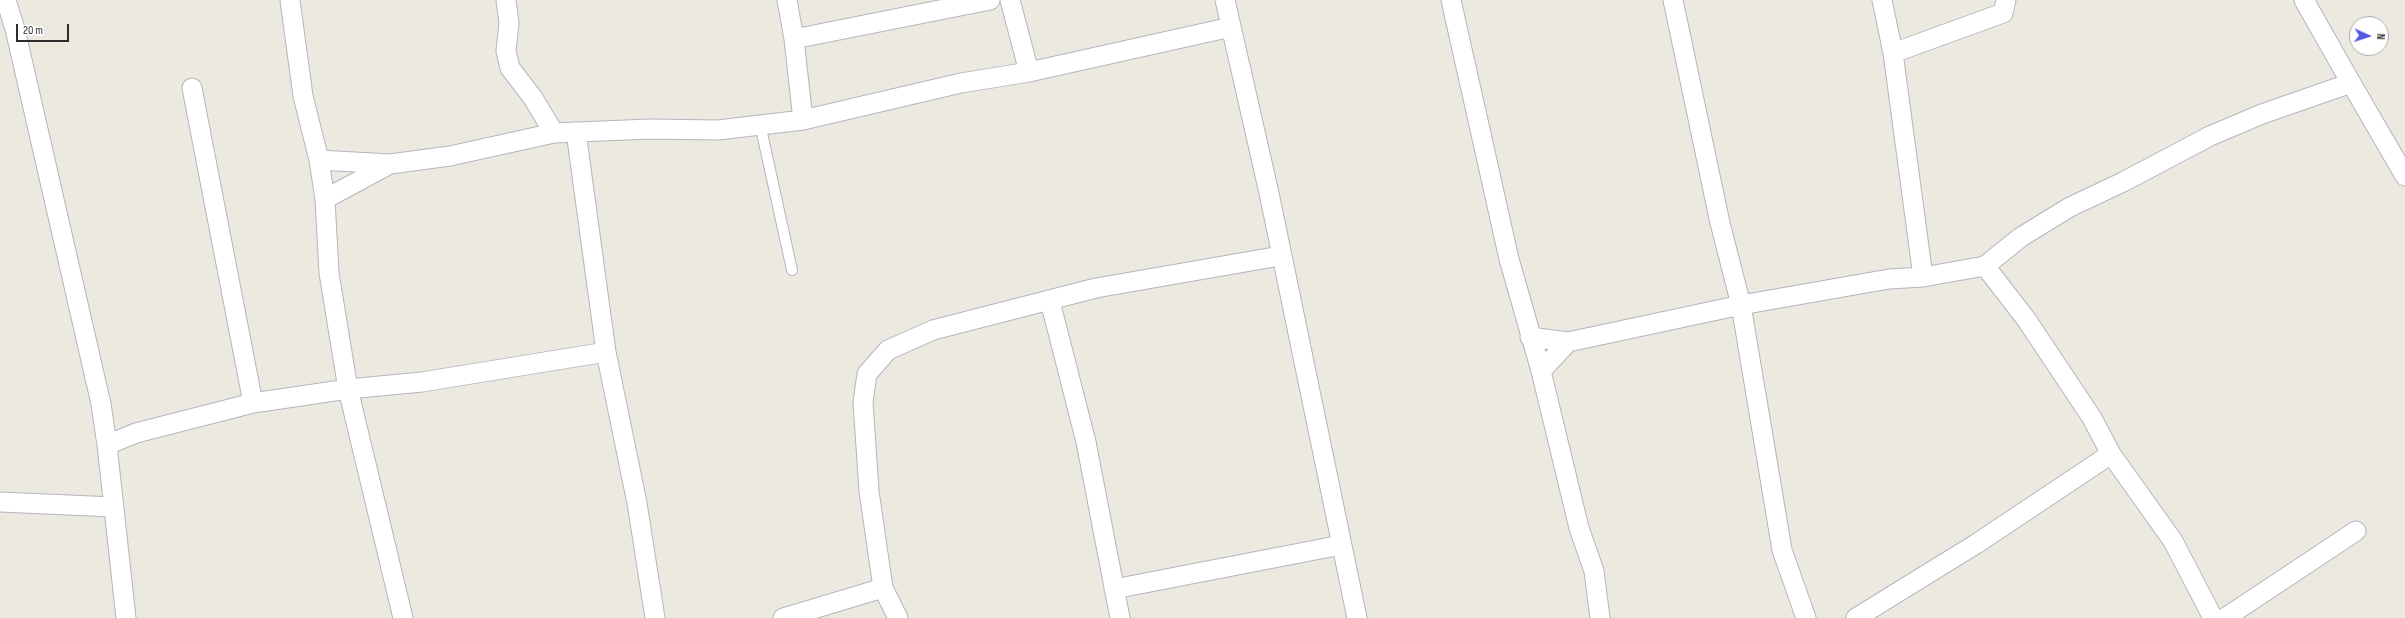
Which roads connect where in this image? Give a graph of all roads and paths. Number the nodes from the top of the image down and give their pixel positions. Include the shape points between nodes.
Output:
1 (6, 0) edge
2 (290, 0) edge
3 (506, 0) edge
4 (787, 0) edge
5 (990, 0) edge
6 (1010, 0) edge
7 (1225, 0) edge
8 (1451, 0) edge
9 (1673, 0) edge
10 (1882, 0) edge
11 (2006, 0) edge
12 (2304, 0) edge
13 (1231, 27) junction
14 (794, 40) junction
15 (1893, 54) junction
16 (1029, 72) junction
17 (2351, 83) junction
18 (192, 88) dead end
19 (803, 120) junction
20 (760, 124) junction
21 (576, 132) junction
22 (554, 133) junction
23 (319, 160) junction
24 (390, 164) junction
25 (2405, 176) edge
26 (325, 199) junction
27 (1280, 256) junction
28 (1985, 266) junction
29 (792, 270) dead end
30 (1922, 277) junction
31 (1050, 301) junction
32 (1741, 305) junction
33 (1530, 337) junction
34 (1568, 342) junction
35 (606, 352) junction
36 (1541, 371) junction
37 (348, 389) junction
38 (253, 403) junction
39 (107, 445) junction
40 (2111, 454) junction
41 (0, 502) edge
42 (114, 507) junction
43 (2356, 531) dead end
44 (1341, 545) junction
45 (883, 588) junction
46 (1114, 589) junction
47 (126, 618) edge
48 (403, 618) edge
49 (655, 618) edge
50 (783, 618) edge
51 (898, 618) edge
52 (1120, 618) edge
53 (1357, 618) edge
54 (1600, 618) edge
55 (1806, 618) edge
56 (1856, 618) edge
57 (2213, 618) edge
58 (2225, 618) edge

1 - 39 street via 15,29 101,404
2 - 23 street via 303,96
3 - 22 street via 509,22 506,51 510,68 533,98
4 - 14 street
5 - 14 street
6 - 16 street
7 - 13 street
8 - 33 street via 1483,148
9 - 32 street via 1720,223
10 - 15 street
11 - 15 street via 2003,13
12 - 17 street
13 - 16 street
13 - 27 street via 1269,193
14 - 19 street
15 - 30 street
16 - 19 street via 961,83
17 - 25 street
17 - 28 street via 2262,114 2210,136 2070,207 2021,237
18 - 38 street
19 - 20 street
20 - 21 street via 718,130
20 - 29 lane
21 - 22 street
21 - 35 street
22 - 24 street via 450,156
23 - 24 street
23 - 26 street
24 - 26 street
26 - 37 street via 329,274
27 - 31 street via 1096,288
27 - 44 street
28 - 30 street
28 - 40 street via 2026,319 2092,418
30 - 32 street via 1889,279
31 - 45 street via 932,330 888,350 867,374 863,402 869,491
31 - 46 street via 1086,442
32 - 34 street
32 - 55 street via 1782,550
33 - 34 street
33 - 36 street
34 - 36 street
35 - 37 street via 422,382
35 - 49 street via 636,503
36 - 54 street via 1579,528 1594,571
37 - 38 street
37 - 48 street
38 - 39 street via 136,433
39 - 42 street via 108,476
40 - 56 street via 1976,544
40 - 57 street via 2173,541
41 - 42 street
42 - 47 street
43 - 58 street
44 - 46 street
44 - 53 street
45 - 50 street
45 - 51 street
46 - 52 street

